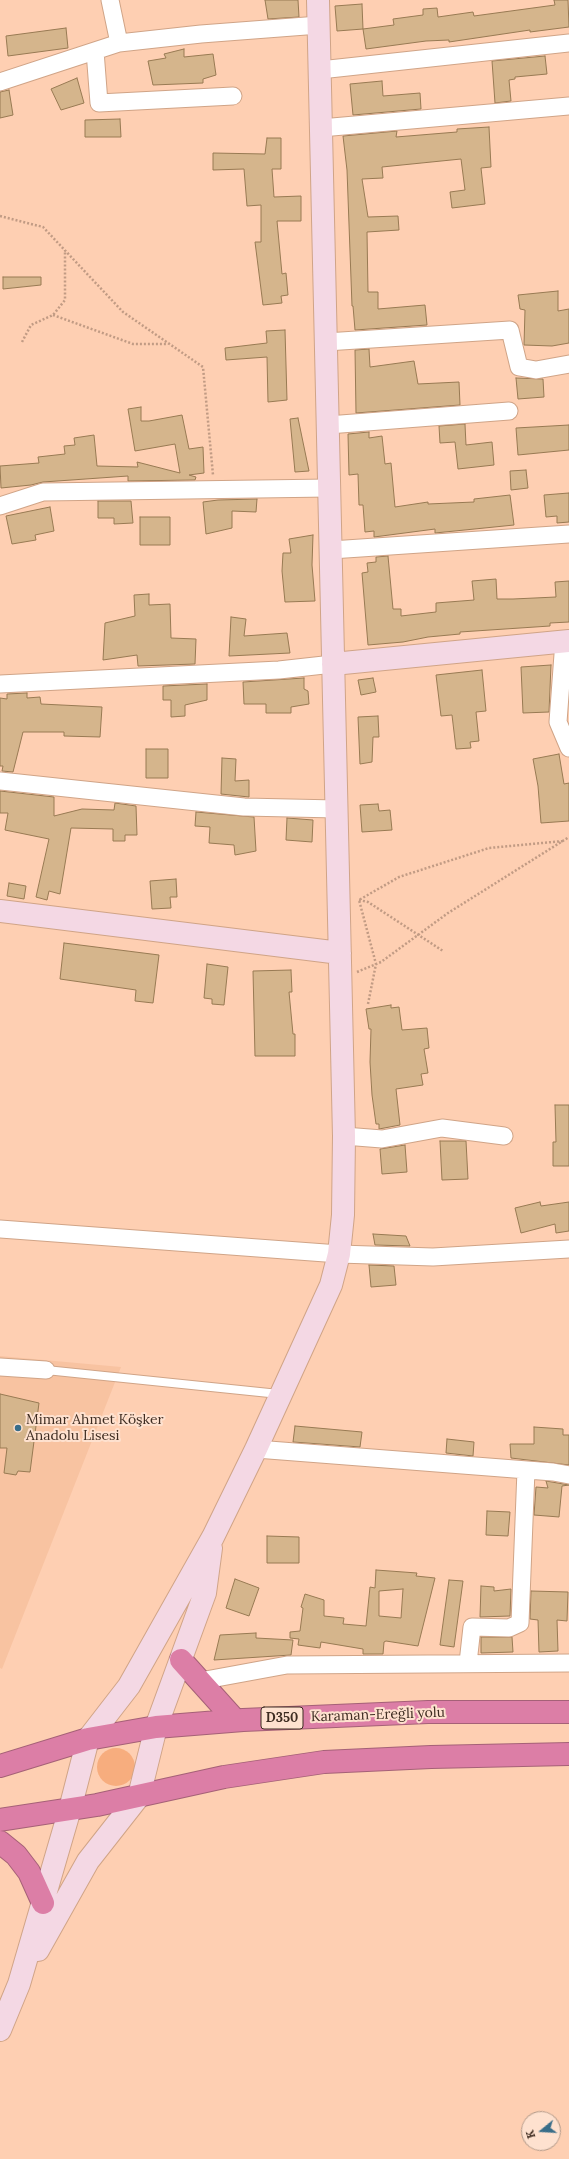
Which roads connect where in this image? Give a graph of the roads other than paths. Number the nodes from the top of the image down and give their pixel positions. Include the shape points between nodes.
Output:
1 (110, 0) edge
2 (318, 0) edge
3 (319, 25) junction
4 (119, 43) junction
5 (569, 43) edge
6 (95, 51) junction
7 (320, 70) junction
8 (0, 82) edge
9 (233, 96) dead end
10 (569, 106) edge
11 (321, 128) junction
12 (326, 342) junction
13 (569, 364) edge
14 (509, 411) dead end
15 (328, 425) junction
16 (329, 488) junction
17 (0, 506) edge
18 (569, 534) edge
19 (331, 550) junction
20 (566, 641) edge
21 (333, 664) junction
22 (0, 684) edge
23 (569, 748) edge
24 (0, 781) edge
25 (337, 808) junction
26 (0, 911) edge
27 (340, 952) junction
28 (344, 1136) junction
29 (504, 1136) dead end
30 (0, 1229) edge
31 (569, 1249) edge
32 (339, 1254) junction
33 (0, 1366) edge
34 (46, 1370) joint
35 (282, 1394) junction
36 (256, 1449) junction
37 (526, 1470) junction
38 (569, 1475) edge
39 (213, 1537) junction
40 (181, 1660) junction
41 (468, 1662) junction
42 (569, 1664) edge
43 (200, 1682) junction
44 (569, 1712) edge
45 (235, 1720) junction
46 (156, 1727) junction
47 (88, 1739) junction
48 (569, 1754) edge
49 (0, 1766) edge
50 (139, 1796) junction
51 (70, 1809) junction
52 (0, 1820) edge
53 (0, 1842) edge
54 (43, 1903) junction
55 (19, 1984) junction
56 (0, 2030) edge

1 - 4 street
2 - 3 main road
3 - 4 street
3 - 7 main road
4 - 6 street
5 - 7 street
6 - 8 street
6 - 9 street via 99,104
7 - 11 main road
10 - 11 street
11 - 12 main road
12 - 13 street via 510,330 519,367 536,370
12 - 15 main road
14 - 15 street
15 - 16 main road
16 - 17 street via 43,492
16 - 19 main road
18 - 19 street
19 - 21 main road
20 - 21 main road
20 - 23 street via 558,722
21 - 22 street via 278,670
21 - 25 main road
24 - 25 street via 244,807
25 - 27 main road
26 - 27 main road
27 - 28 main road
28 - 29 street via 382,1139 442,1128
28 - 32 main road via 343,1215
30 - 32 street
31 - 32 street via 433,1257
32 - 35 main road via 331,1285
33 - 34 street
34 - 35 lane
35 - 36 main road
36 - 37 street
36 - 39 main road
37 - 38 street
37 - 41 street via 520,1623 509,1628 472,1627
39 - 40 main road via 205,1593
39 - 47 main road via 129,1686
40 - 43 highway
40 - 46 main road
41 - 42 street
41 - 43 street via 287,1665
43 - 45 highway
44 - 45 highway, Karaman-Ereğli yolu / D350 via 428,1712
45 - 46 highway, Karaman-Ereğli yolu / D350
46 - 47 highway, Karaman-Ereğli yolu / D350
46 - 50 main road
47 - 49 highway, Karaman-Ereğli yolu / D350
47 - 51 main road
48 - 50 highway via 324,1762 224,1777
50 - 51 highway
50 - 55 main road via 88,1861
51 - 52 highway
51 - 54 main road
53 - 54 highway via 16,1855 29,1872
54 - 55 main road
55 - 56 main road

